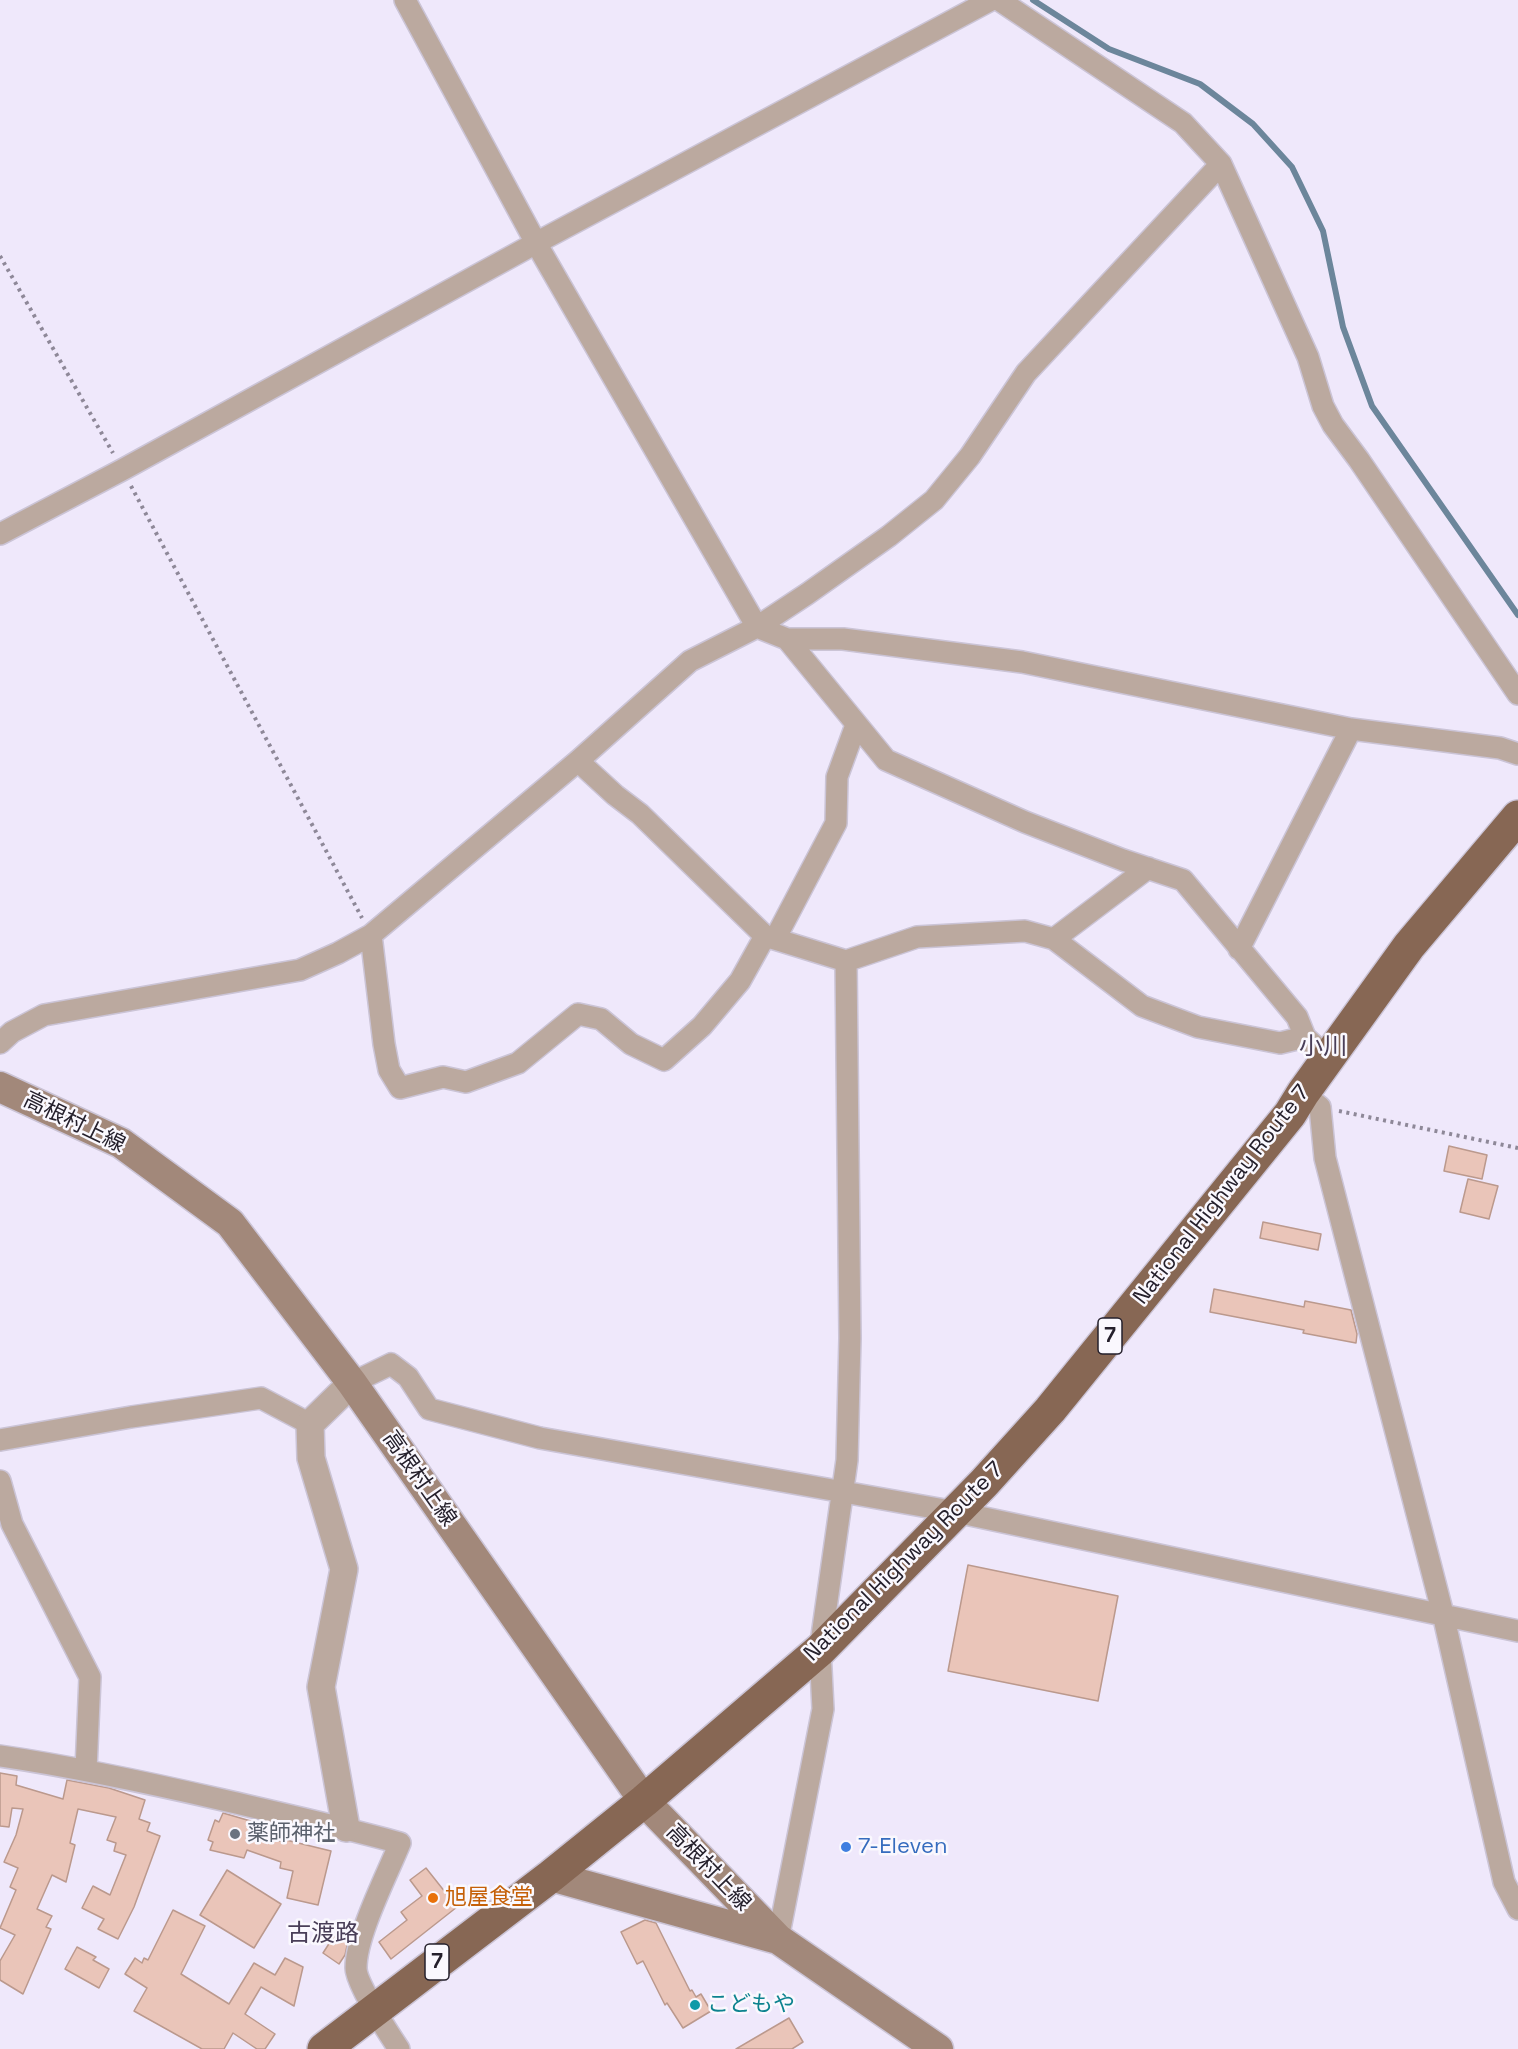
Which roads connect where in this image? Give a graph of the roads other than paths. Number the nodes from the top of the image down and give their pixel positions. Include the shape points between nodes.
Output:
1 (405, 0) edge
2 (991, 0) edge
3 (999, 0) edge
4 (1221, 164) junction
5 (536, 243) junction
6 (0, 534) edge
7 (757, 627) junction
8 (788, 639) junction
9 (1518, 694) edge
10 (856, 725) junction
11 (1351, 729) junction
12 (1518, 754) edge
13 (578, 761) junction
14 (1518, 817) edge
15 (1148, 868) junction
16 (371, 935) junction
17 (770, 937) junction
18 (1054, 939) junction
19 (1239, 949) junction
20 (846, 961) junction
21 (0, 1044) edge
22 (1317, 1048) junction
23 (0, 1087) edge
24 (1312, 1100) junction
25 (352, 1383) junction
26 (310, 1424) junction
27 (0, 1440) edge
28 (0, 1481) edge
29 (843, 1492) junction
30 (956, 1512) junction
31 (1443, 1614) junction
32 (1518, 1630) edge
33 (820, 1650) junction
34 (0, 1756) edge
35 (86, 1770) junction
36 (644, 1801) junction
37 (346, 1828) junction
38 (551, 1875) junction
39 (1518, 1909) edge
40 (778, 1939) junction
41 (374, 2010) junction
42 (324, 2049) edge
43 (399, 2049) edge
44 (938, 2049) edge

1 - 5 street
2 - 5 street
3 - 4 street via 1183,123
4 - 7 street via 1026,373 970,456 934,500 889,536
4 - 9 street via 1305,349 1333,425
5 - 6 street
5 - 7 street
7 - 8 street
7 - 13 street via 690,661
8 - 10 street
8 - 11 street via 843,639 1022,662
10 - 15 street via 886,760 1025,822
10 - 17 street via 837,777 836,823
11 - 12 street via 1500,747
11 - 19 street
13 - 16 street
13 - 17 street via 640,813
14 - 22 highway, National Highway Route 7 / 7
15 - 18 street
15 - 19 street via 1183,879
16 - 17 street via 389,1070 400,1088 443,1077 466,1082 518,1063 578,1014 601,1019 631,1044 664,1060 702,1026
16 - 21 street via 300,970 44,1015 12,1032
17 - 20 street
18 - 20 street via 1025,931 917,937
18 - 22 street via 1142,1006 1198,1028
19 - 22 street via 1297,1017
20 - 29 street via 850,1338
22 - 24 highway, National Highway Route 7 / 7
23 - 25 main road, 高根村上線 via 122,1143 230,1223
24 - 30 highway, National Highway Route 7 / 7 via 1290,1114 1050,1410
24 - 31 street
25 - 26 street
25 - 29 street via 390,1364 408,1377 429,1409 540,1438
25 - 36 main road, 高根村上線
26 - 27 street via 261,1398
26 - 37 street via 311,1458 344,1569 321,1687
28 - 35 street via 12,1524 90,1677
29 - 30 street
29 - 33 street
30 - 31 street
30 - 33 highway, National Highway Route 7 / 7
31 - 32 street
31 - 39 street via 1504,1882
33 - 36 highway, National Highway Route 7 / 7
33 - 40 street via 823,1709
34 - 35 street
35 - 37 street
36 - 38 highway, 7
36 - 40 main road, 高根村上線
37 - 41 street via 400,1843 362,1936 356,1970
38 - 40 main road, 高根村上線
38 - 41 highway, 7
40 - 44 main road, 高根村上線
41 - 42 highway, 7
41 - 43 street

